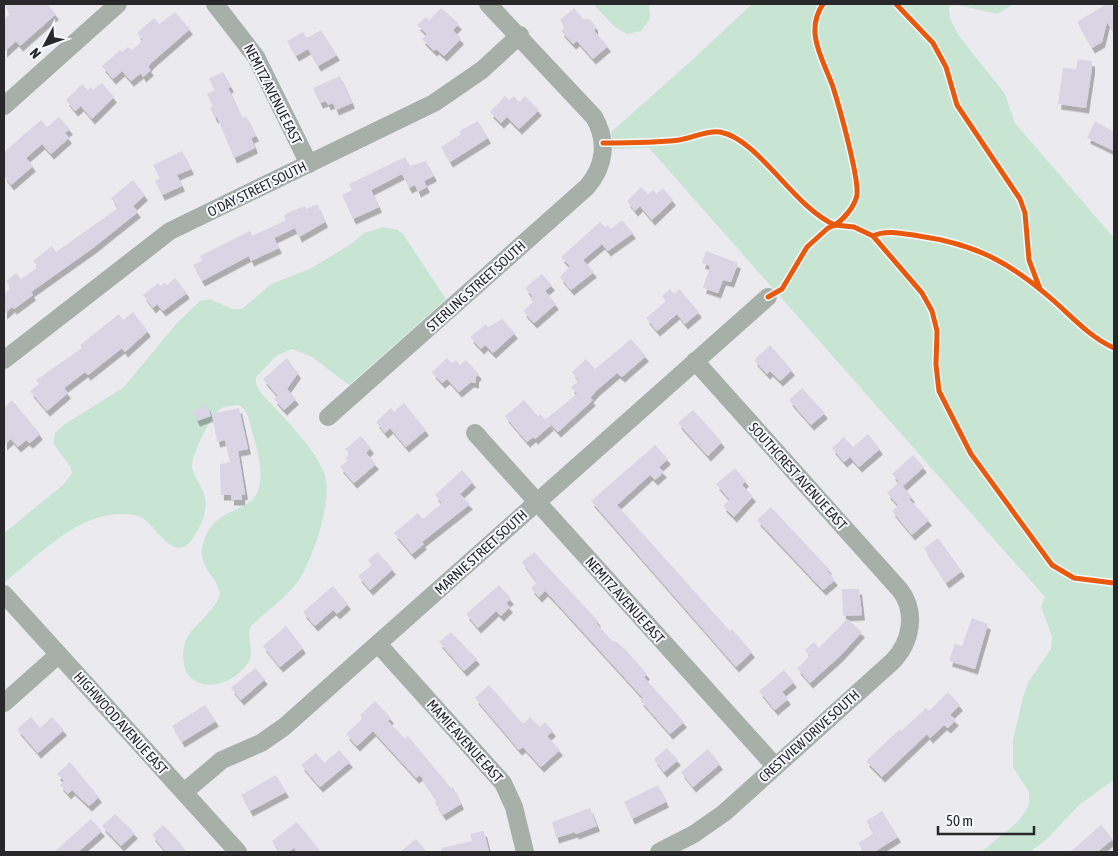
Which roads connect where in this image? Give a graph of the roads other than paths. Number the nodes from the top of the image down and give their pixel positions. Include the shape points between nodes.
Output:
1 (118, 4) edge
2 (215, 4) edge
3 (488, 4) edge
4 (520, 35) junction
5 (4, 106) edge
6 (309, 164) junction
7 (768, 297) dead end
8 (4, 360) edge
9 (695, 361) junction
10 (328, 416) dead end
11 (475, 434) dead end
12 (536, 502) junction
13 (900, 590) joint
14 (4, 594) edge
15 (378, 644) junction
16 (58, 654) junction
17 (4, 703) edge
18 (775, 766) junction
19 (184, 792) junction
20 (238, 852) edge
21 (525, 852) edge
22 (659, 852) edge

1 - 5 street
2 - 6 street, NEMITZ AVENUE EAST via 256,57
3 - 4 street
4 - 6 street, O'DAY STREET SOUTH via 490,64 449,94
4 - 10 street, STERLING STREET SOUTH via 594,117 603,143 601,163 587,187
6 - 8 street, O'DAY STREET SOUTH via 170,231
7 - 9 street, MARNIE STREET SOUTH
9 - 12 street, MARNIE STREET SOUTH
9 - 13 street, SOUTHCREST AVENUE EAST
11 - 12 street, NEMITZ AVENUE EAST
12 - 15 street, MARNIE STREET SOUTH
12 - 18 street, NEMITZ AVENUE EAST
13 - 18 street, CRESTVIEW DRIVE SOUTH via 909,605 911,620 906,642 899,654
14 - 16 street, HIGHWOOD AVENUE EAST
15 - 19 street, MARNIE STREET SOUTH via 284,727 260,743 222,760
15 - 21 street, MAMIE AVENUE EAST via 503,783 514,807
16 - 17 street
16 - 19 street, HIGHWOOD AVENUE EAST
18 - 22 street, CRESTVIEW DRIVE SOUTH via 706,826
19 - 20 street, HIGHWOOD AVENUE EAST

